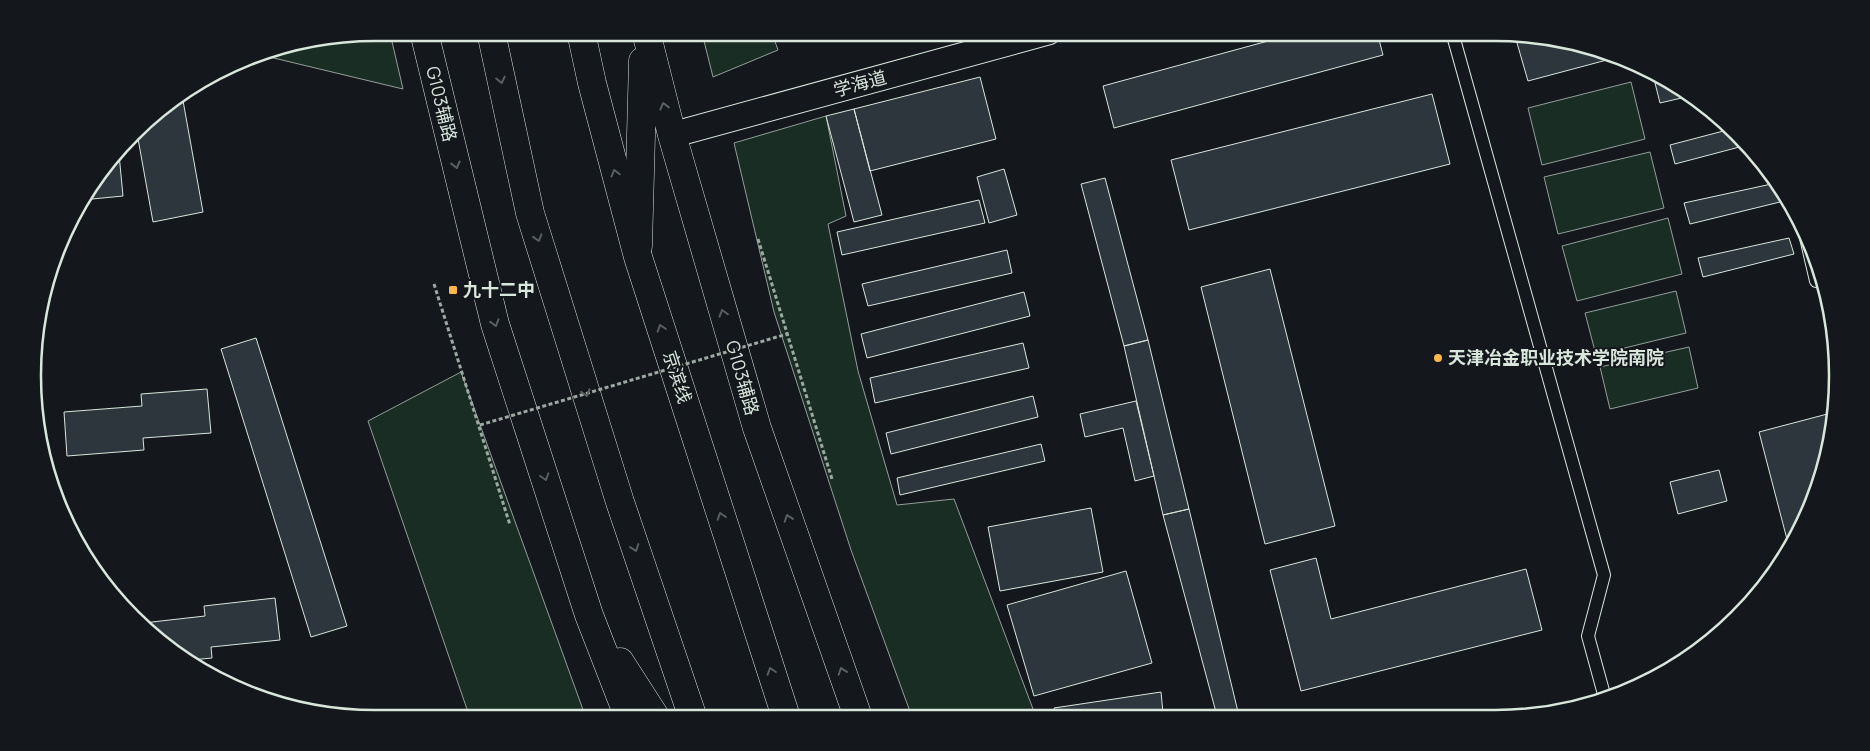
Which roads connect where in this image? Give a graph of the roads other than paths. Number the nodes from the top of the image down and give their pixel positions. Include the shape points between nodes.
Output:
1 (426, 41) edge
2 (493, 41) edge
3 (583, 41) edge
4 (645, 41) edge
5 (647, 41) edge
6 (1015, 41) edge
7 (1455, 41) edge
8 (672, 135) junction
9 (638, 257) junction
10 (589, 615) junction
11 (1603, 692) edge
12 (626, 710) edge
13 (651, 710) edge
14 (690, 710) edge
15 (783, 710) edge
16 (856, 710) edge

1 -> 10 main road, G103辅路 via 495,324
2 -> 14 main road via 530,212 620,502
9 -> 3 main road, 京滨线
4 - 9 main road
8 -> 5 main road, G103辅路
6 - 8 street, 学海道
7 - 11 lane via 1604,575 1588,636
16 -> 8 main road, G103辅路 via 757,428
15 -> 9 main road, 京滨线
10 - 12 main road, G103辅路
10 - 13 main road

